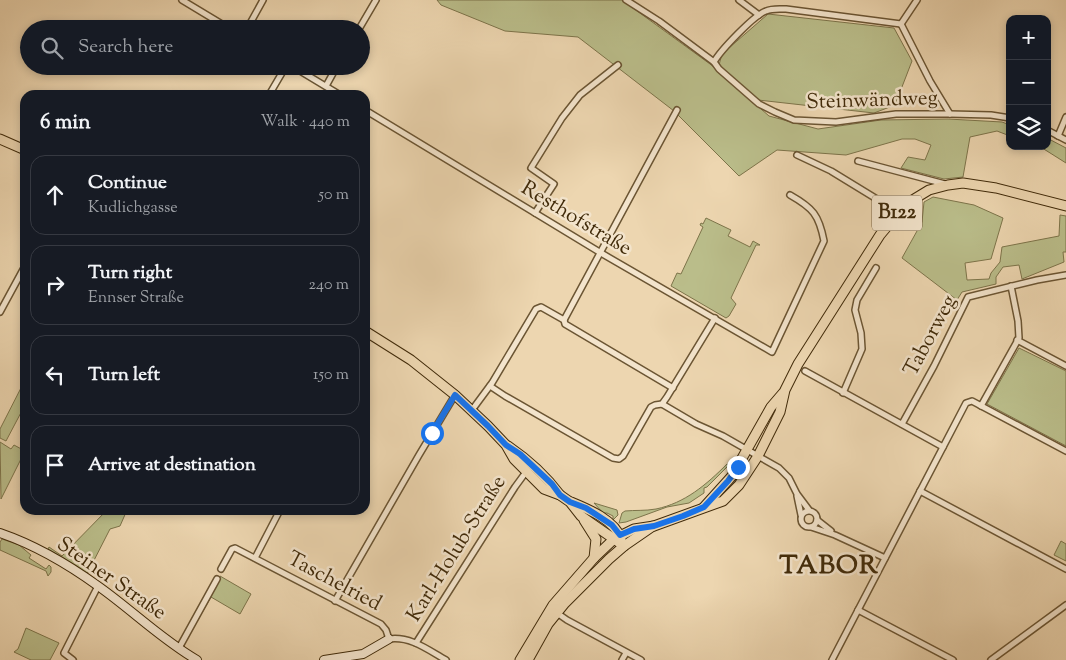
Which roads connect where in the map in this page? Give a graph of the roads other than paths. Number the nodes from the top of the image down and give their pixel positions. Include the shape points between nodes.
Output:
1 (182, 0) edge
2 (263, 0) edge
3 (376, 0) edge
4 (626, 0) edge
5 (739, 0) edge
6 (917, 0) edge
7 (759, 15) junction
8 (215, 20) edge
9 (252, 20) edge
10 (364, 20) edge
11 (901, 24) junction
12 (714, 62) junction
13 (618, 65) dead end
14 (281, 75) edge
15 (307, 75) edge
16 (332, 75) edge
17 (326, 86) junction
18 (272, 90) edge
19 (332, 90) edge
20 (677, 110) dead end
21 (370, 113) edge
22 (950, 114) junction
23 (1006, 117) edge
24 (1066, 117) edge
25 (1051, 132) edge
26 (1058, 136) junction
27 (0, 139) edge
28 (1066, 140) edge
29 (20, 148) edge
30 (797, 155) dead end
31 (858, 160) dead end
32 (948, 185) junction
33 (790, 195) dead end
34 (1066, 206) edge
35 (898, 212) junction
36 (535, 213) junction
37 (601, 253) junction
38 (876, 268) dead end
39 (20, 275) edge
40 (1066, 275) edge
41 (1011, 286) junction
42 (0, 312) edge
43 (715, 318) junction
44 (564, 320) junction
45 (370, 334) edge
46 (1018, 340) junction
47 (1066, 366) edge
48 (805, 371) dead end
49 (490, 386) junction
50 (673, 388) junction
51 (785, 390) junction
52 (843, 393) junction
53 (455, 395) junction
54 (662, 404) junction
55 (981, 406) junction
56 (472, 410) junction
57 (902, 424) junction
58 (506, 445) junction
59 (943, 447) junction
60 (748, 450) junction
61 (1066, 451) edge
62 (758, 456) junction
63 (526, 472) junction
64 (920, 491) junction
65 (797, 494) junction
66 (560, 495) junction
67 (570, 502) junction
68 (704, 507) junction
69 (809, 510) junction
70 (278, 515) edge
71 (801, 515) junction
72 (581, 516) junction
73 (817, 520) junction
74 (654, 526) junction
75 (811, 527) junction
76 (0, 533) edge
77 (835, 535) junction
78 (617, 537) junction
79 (624, 546) junction
80 (256, 558) junction
81 (594, 558) junction
82 (884, 558) junction
83 (221, 569) dead end
84 (1066, 569) edge
85 (217, 578) dead end
86 (98, 586) junction
87 (335, 601) junction
88 (1066, 605) edge
89 (858, 610) junction
90 (557, 613) junction
91 (389, 639) junction
92 (416, 644) junction
93 (179, 648) junction
94 (626, 652) junction
95 (73, 660) edge
96 (197, 660) edge
97 (324, 660) edge
98 (446, 660) edge
99 (520, 660) edge
100 (528, 660) edge
101 (622, 660) edge
102 (640, 660) edge
103 (832, 660) edge
104 (953, 660) edge
105 (991, 660) edge

1 - 8 street
2 - 9 street
3 - 10 street
4 - 12 street, Steinwändweg
5 - 7 street
6 - 11 street
7 - 11 street via 767,10 786,9
7 - 12 street via 720,52
11 - 22 street
12 - 22 street, Steinwändweg via 759,104 794,120 836,122 896,114
13 - 36 street via 580,95 531,168 554,184
14 - 18 street
15 - 17 street
16 - 17 street
17 - 19 street
20 - 37 street
21 - 36 street, Resthofstraße
22 - 23 street, Steinwändweg
24 - 26 street
25 - 26 street
26 - 28 street
27 - 29 main road
30 - 35 street via 831,171
31 - 32 street
32 - 34 main road, B122 via 978,184
32 - 35 main road, B122 via 917,196
33 - 43 street, Resthofstraße via 808,206 818,220 824,241 772,352
35 - 51 main road, B122 via 798,364
36 - 37 street, Resthofstraße
37 - 43 street, Resthofstraße
37 - 44 street
38 - 52 street via 856,300 862,349
39 - 42 street
40 - 41 street, Taborweg
41 - 46 street
41 - 57 street, Taborweg via 968,297
43 - 50 street
44 - 49 street via 544,308 538,308
44 - 50 street via 565,324
45 - 53 main road via 411,360
46 - 47 street
46 - 55 street
48 - 52 street
49 - 54 street via 616,459 623,456 651,408
49 - 56 street
50 - 54 street
51 - 60 main road, B122 via 771,407
51 - 62 main road, B122 via 780,412
52 - 57 street
53 - 56 main road
53 - 87 street
54 - 60 street
55 - 59 street via 972,401 966,403
55 - 61 street
56 - 58 main road
57 - 59 street
58 - 63 main road
58 - 66 main road via 520,454
59 - 64 street
60 - 62 street
60 - 68 main road, B122 via 732,476
62 - 65 street via 786,474
62 - 68 main road, B122 via 732,494 723,501
63 - 66 main road via 544,489
63 - 92 street, Karl-Holub-Straße
64 - 82 street
64 - 84 street
65 - 69 street
65 - 71 street
66 - 67 main road
67 - 72 main road
67 - 78 main road via 612,525
68 - 74 main road, B122
69 - 71 street
69 - 73 street via 816,514
70 - 80 street, Taschelried
71 - 75 street via 804,526
72 - 78 main road
72 - 81 main road via 596,539
73 - 75 street
73 - 77 street
74 - 78 main road, B122 via 634,529
74 - 79 main road, B122
75 - 77 street
76 - 86 street, Steiner Straße via 39,550
77 - 82 street
78 - 79 main road
78 - 81 main road, B122
79 - 90 main road, B122
80 - 83 street, Taschelried via 234,548
80 - 87 street, Taschelried
81 - 99 main road, B122 via 547,613
82 - 89 street
85 - 93 street
86 - 93 street, Steiner Straße
86 - 95 street via 64,652
87 - 91 street, Taschelried via 381,624
88 - 105 street
89 - 103 street
89 - 104 street
90 - 94 street
90 - 100 main road, B122
91 - 92 street, Taschelried via 402,638
91 - 97 street via 363,654
92 - 98 street, Taschelried
93 - 96 street, Steiner Straße
94 - 101 street
94 - 102 street

